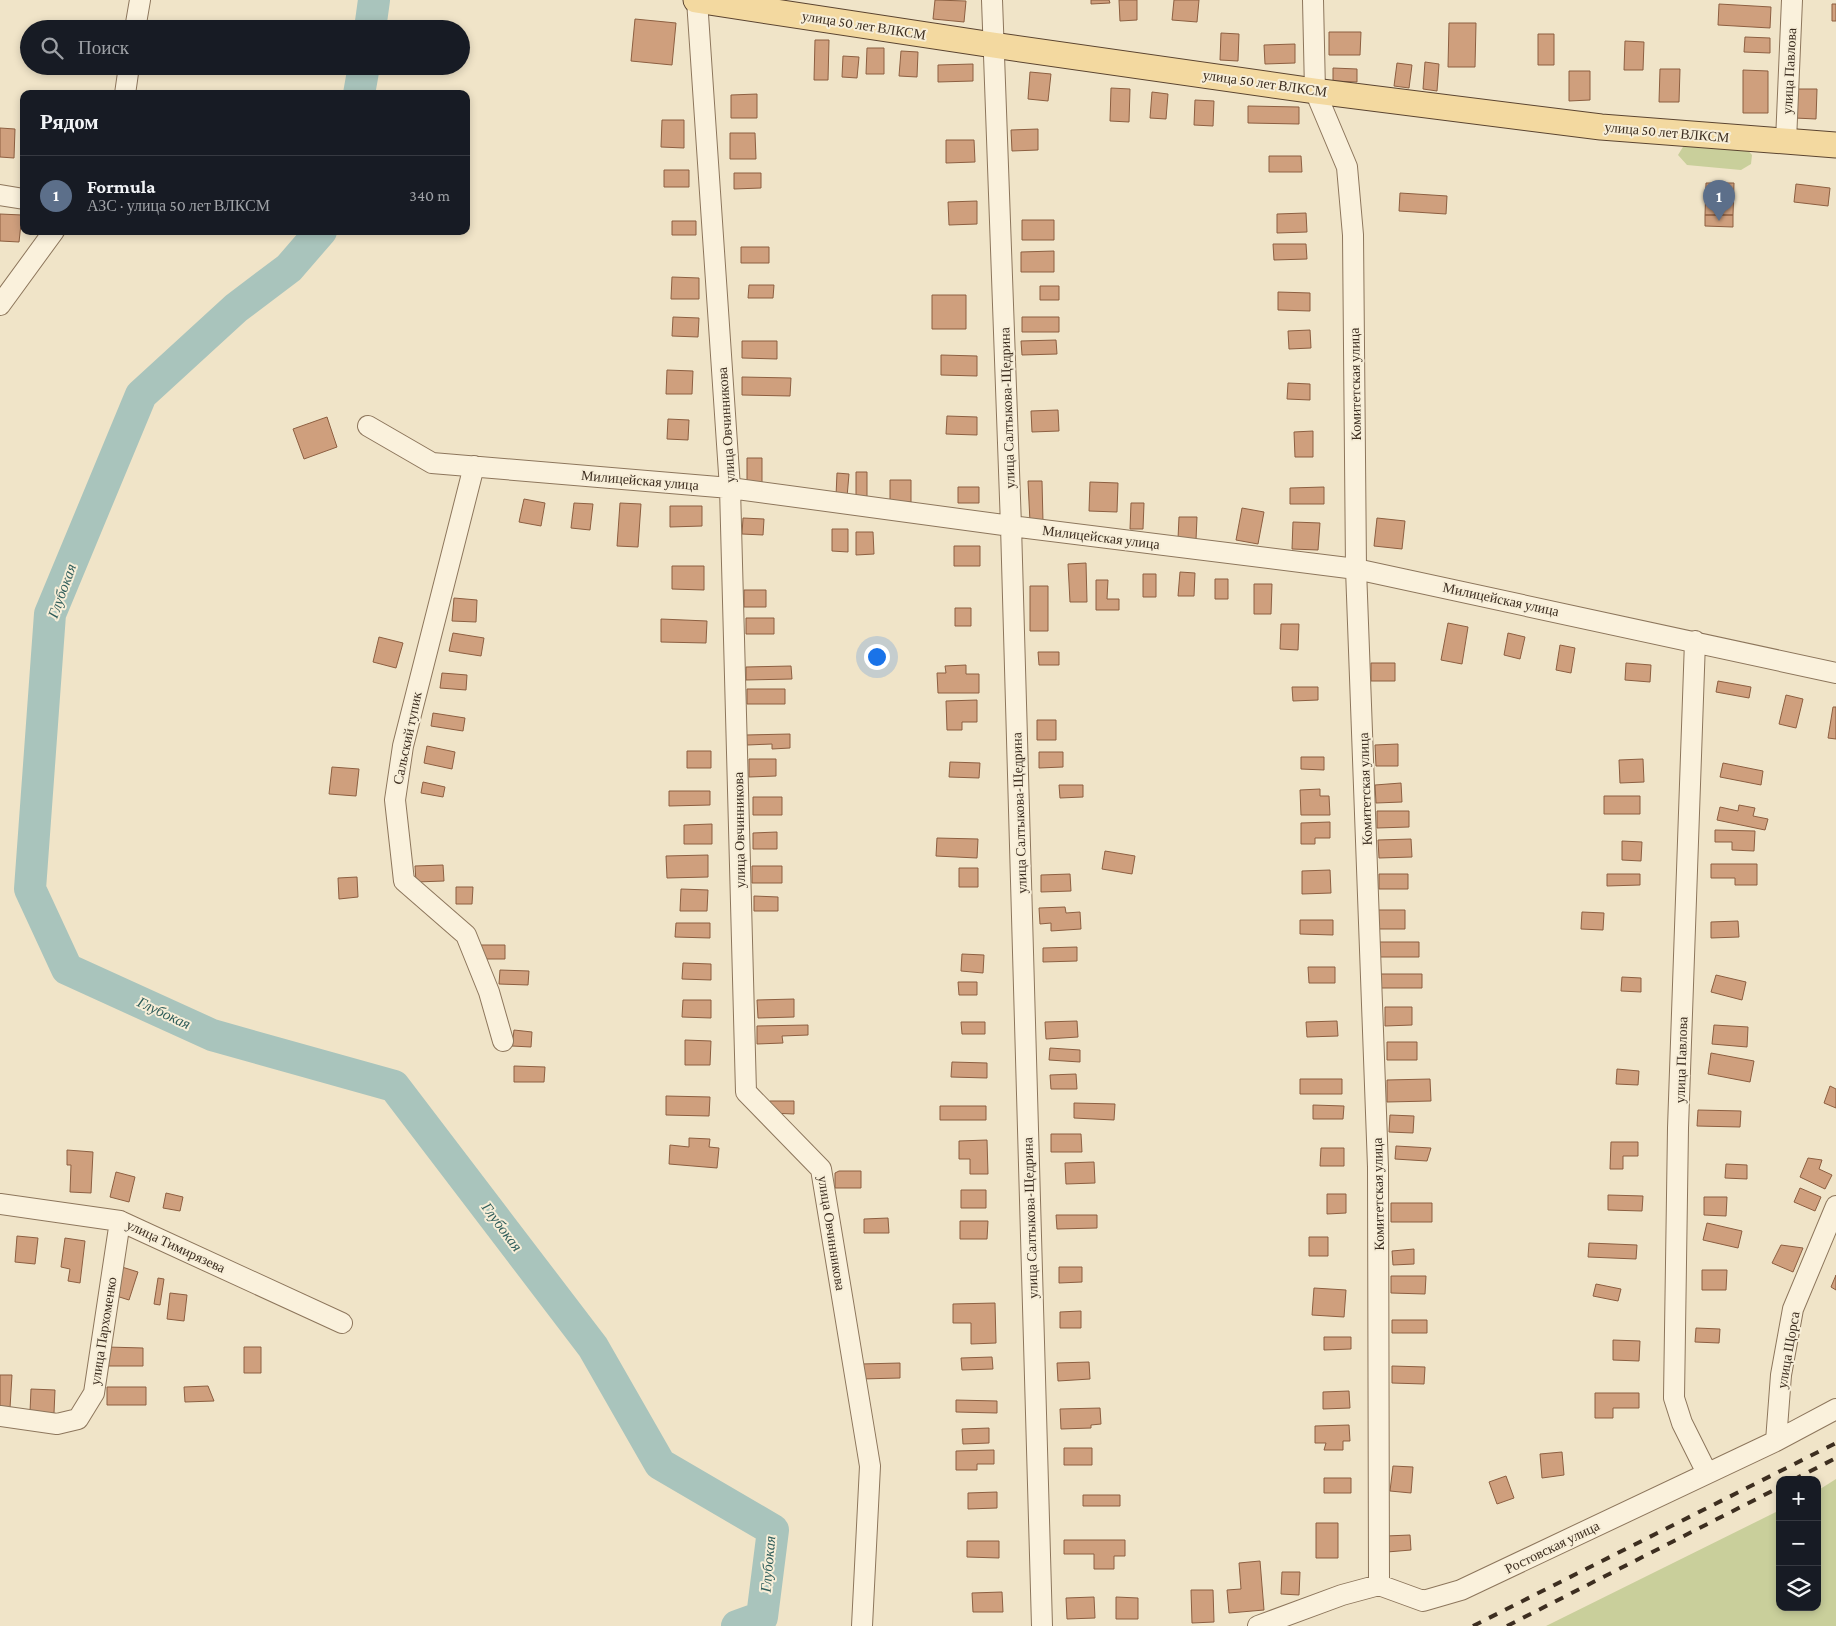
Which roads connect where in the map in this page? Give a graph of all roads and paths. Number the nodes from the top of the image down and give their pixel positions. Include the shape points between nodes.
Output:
1 (140, 0) edge
2 (697, 0) edge
3 (992, 0) edge
4 (1313, 0) edge
5 (1792, 0) edge
6 (137, 20) edge
7 (993, 45) junction
8 (128, 75) edge
9 (126, 90) edge
10 (1315, 91) junction
11 (1786, 141) junction
12 (1836, 145) edge
13 (0, 195) edge
14 (20, 198) edge
15 (51, 235) edge
16 (0, 305) edge
17 (368, 426) dead end
18 (474, 466) junction
19 (730, 488) junction
20 (1011, 526) junction
21 (1356, 569) junction
22 (1695, 641) junction
23 (1836, 672) edge
24 (503, 1041) dead end
25 (0, 1204) edge
26 (1836, 1206) edge
27 (120, 1221) junction
28 (342, 1322) dead end
29 (1836, 1410) edge
30 (0, 1416) edge
31 (1776, 1441) junction
32 (1707, 1473) junction
33 (1379, 1585) junction
34 (862, 1626) edge
35 (1042, 1626) edge
36 (1258, 1626) edge

1 - 6 street
2 - 7 main road, улица 50 лет ВЛКСМ
2 - 19 street, улица Овчинникова
3 - 7 street, улица Салтыкова-Щедрина
4 - 10 street, Комитетская улица
5 - 11 street, улица Павлова
7 - 10 main road, улица 50 лет ВЛКСМ
7 - 20 street, улица Салтыкова-Щедрина
8 - 9 street
10 - 11 main road, улица 50 лет ВЛКСМ via 1601,127
10 - 21 street, Комитетская улица via 1347,167 1353,235
11 - 12 main road, улица 50 лет ВЛКСМ
13 - 14 street
15 - 16 street
17 - 18 street, Милицейская улица via 432,463
18 - 19 street, Милицейская улица
18 - 24 street, Сальский тупик via 403,746 395,800 404,881 466,935 489,992
19 - 20 street, Милицейская улица
19 - 34 street, улица Овчинникова via 746,1092 821,1169 870,1466
20 - 21 street, Милицейская улица
20 - 35 street, улица Салтыкова-Щедрина
21 - 22 street, Милицейская улица
21 - 33 street, Комитетская улица via 1378,1167
22 - 23 street, Милицейская улица
22 - 32 street, улица Павлова via 1678,1128 1674,1398
25 - 27 street, улица Тимирязева
26 - 31 street, улица Щорса via 1793,1309
27 - 28 street, улица Тимирязева
27 - 30 street, улица Пархоменко via 94,1392 90,1399 78,1418 57,1424
29 - 31 street, Ростовская улица
31 - 32 street, Ростовская улица
32 - 33 street, Ростовская улица via 1461,1590 1423,1601
33 - 36 street

